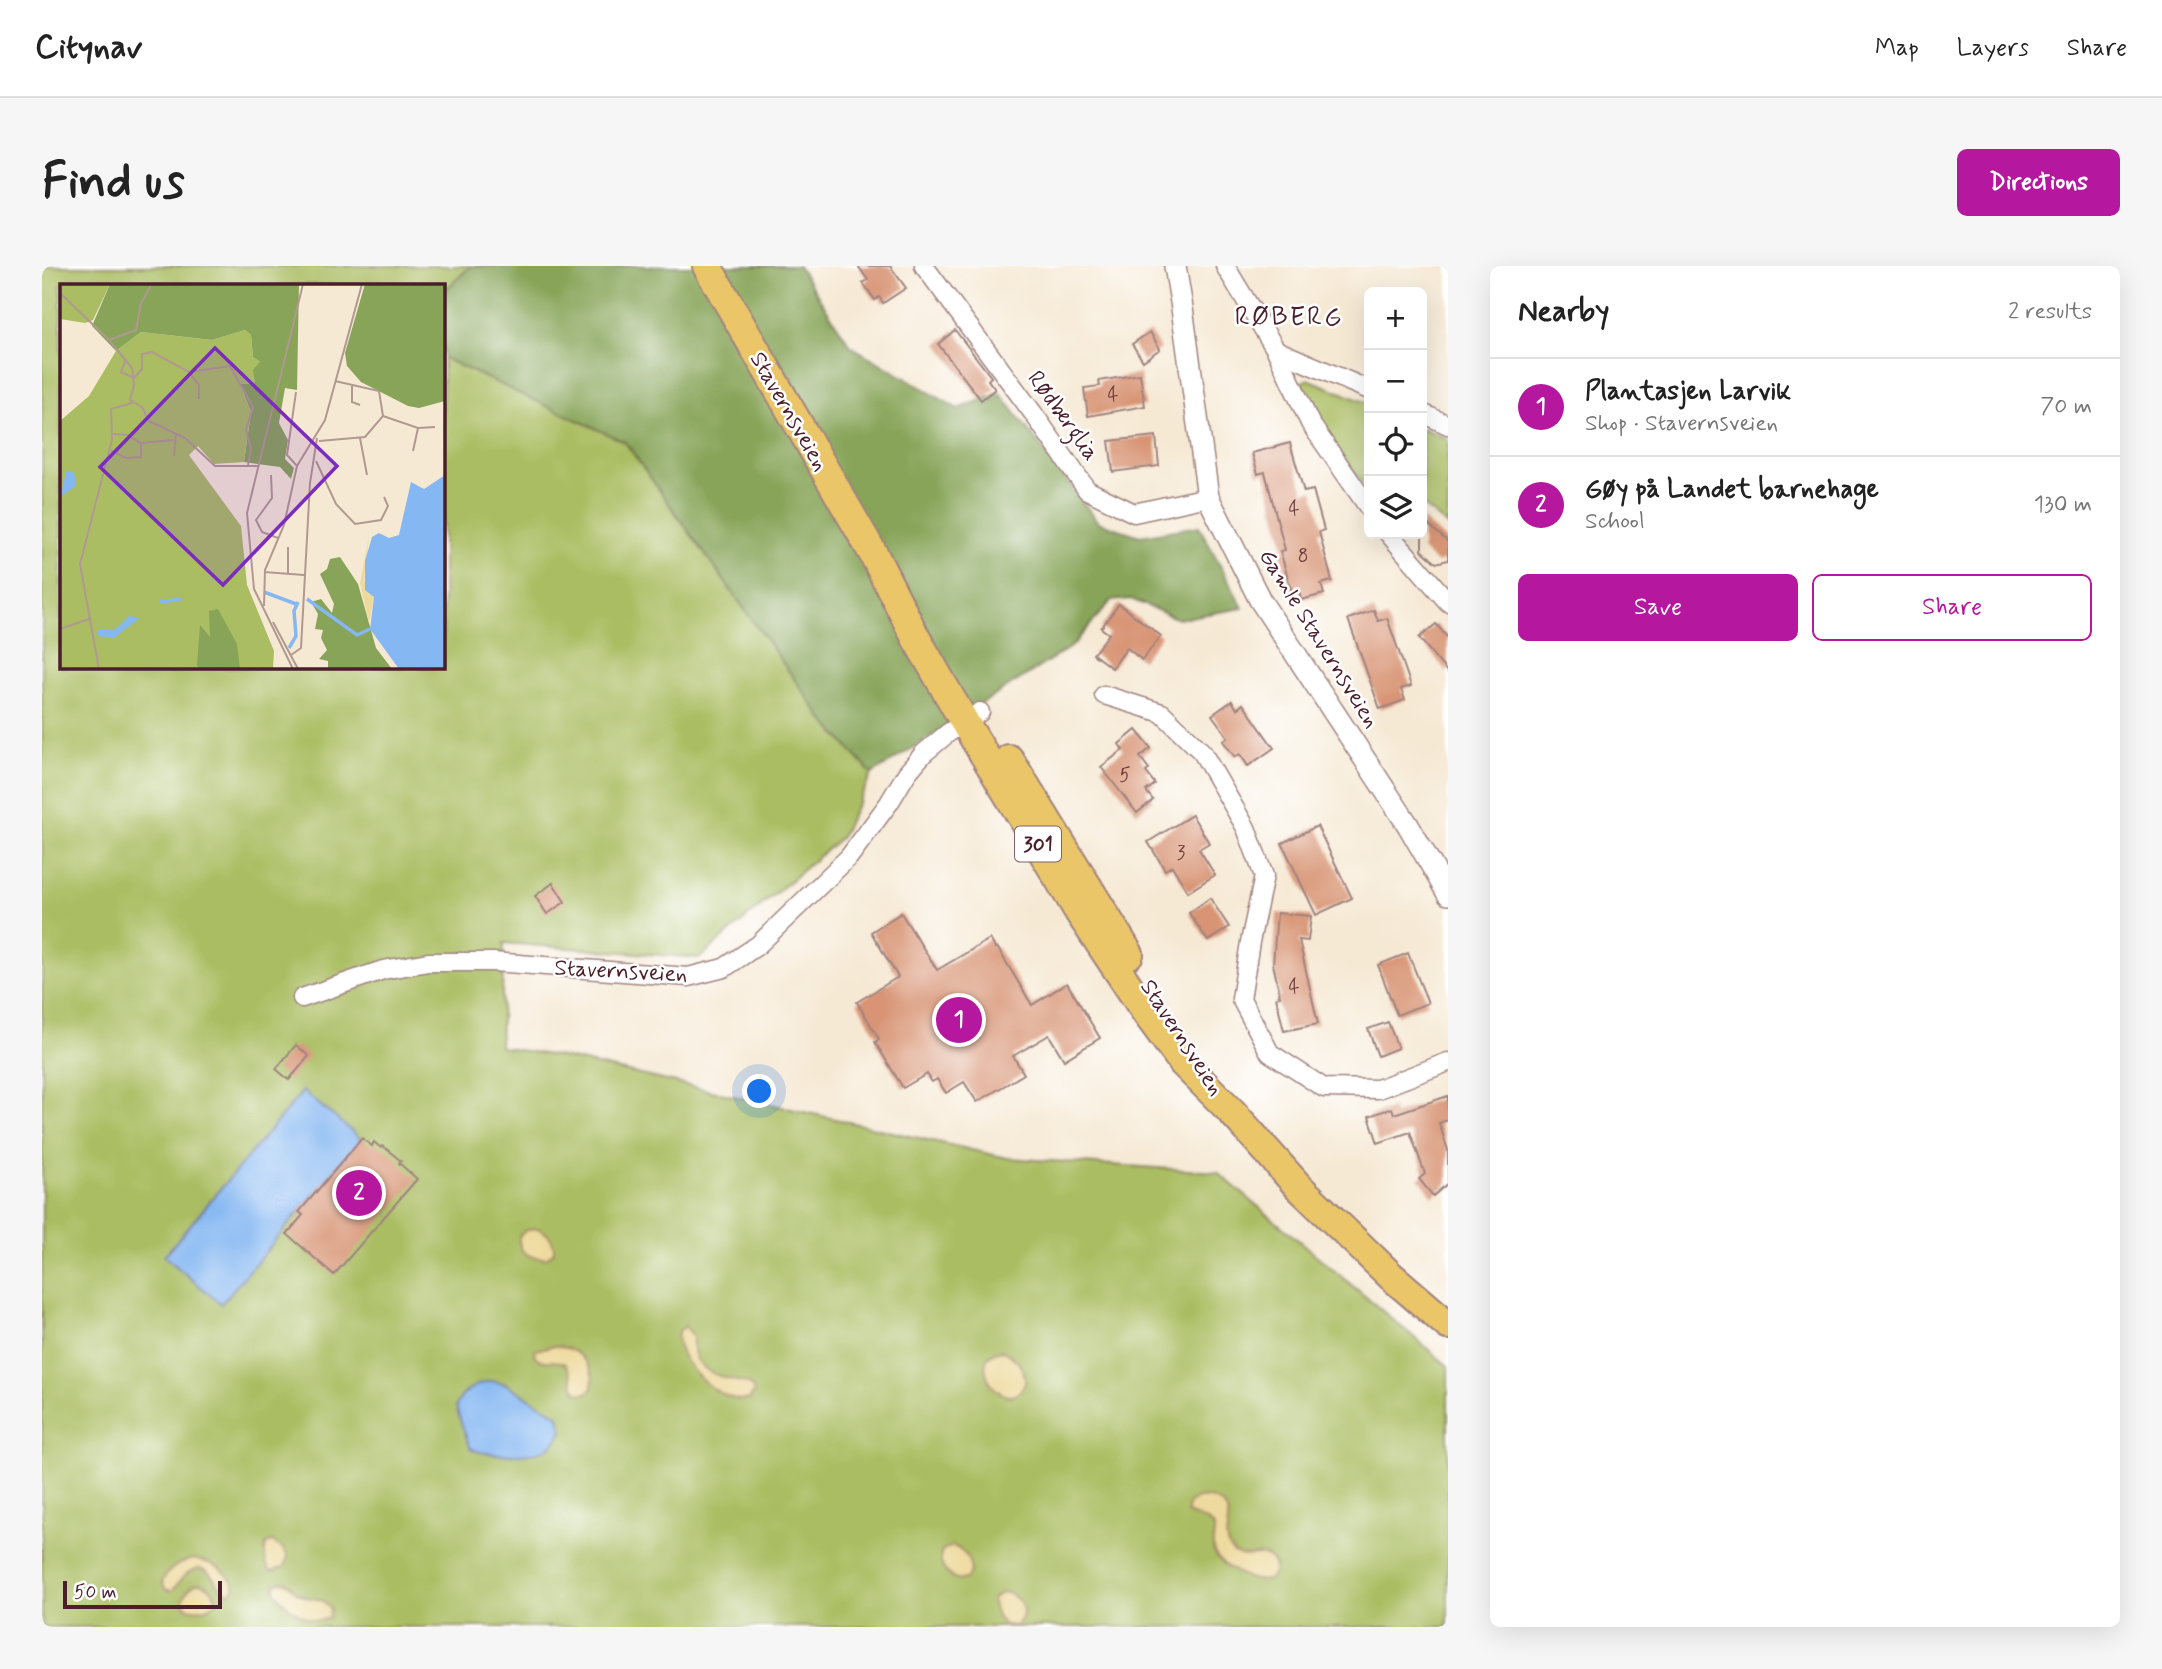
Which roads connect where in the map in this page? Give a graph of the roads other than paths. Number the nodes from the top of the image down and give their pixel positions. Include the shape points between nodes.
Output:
1 (707, 266) edge
2 (924, 266) edge
3 (1175, 266) edge
4 (1225, 266) edge
5 (1276, 350) junction
6 (1364, 388) edge
7 (1427, 415) edge
8 (1448, 425) edge
9 (1208, 497) junction
10 (1364, 501) edge
11 (1393, 539) edge
12 (1448, 602) edge
13 (1104, 695) dead end
14 (973, 717) junction
15 (1448, 894) edge
16 (302, 998) dead end
17 (1448, 1062) edge
18 (1448, 1325) edge

1 - 14 main road, Stavernsveien / 301 via 874,555 928,629
2 - 9 street, Rødberglia via 1087,490 1134,513
3 - 9 street, Gamle Stavernsveien
4 - 5 street
5 - 6 street
5 - 10 street via 1310,423
7 - 8 street
9 - 15 street, Gamle Stavernsveien via 1260,600
11 - 12 street
13 - 17 street via 1162,713 1202,752 1246,828 1264,876 1241,999 1270,1053 1324,1088 1378,1089
14 - 16 street, Stavernsveien via 924,752 849,857 758,945 724,968 688,977 493,962 429,962 383,970
14 - 18 main road, Stavernsveien / 301 via 1079,912 1183,1063 1332,1220

